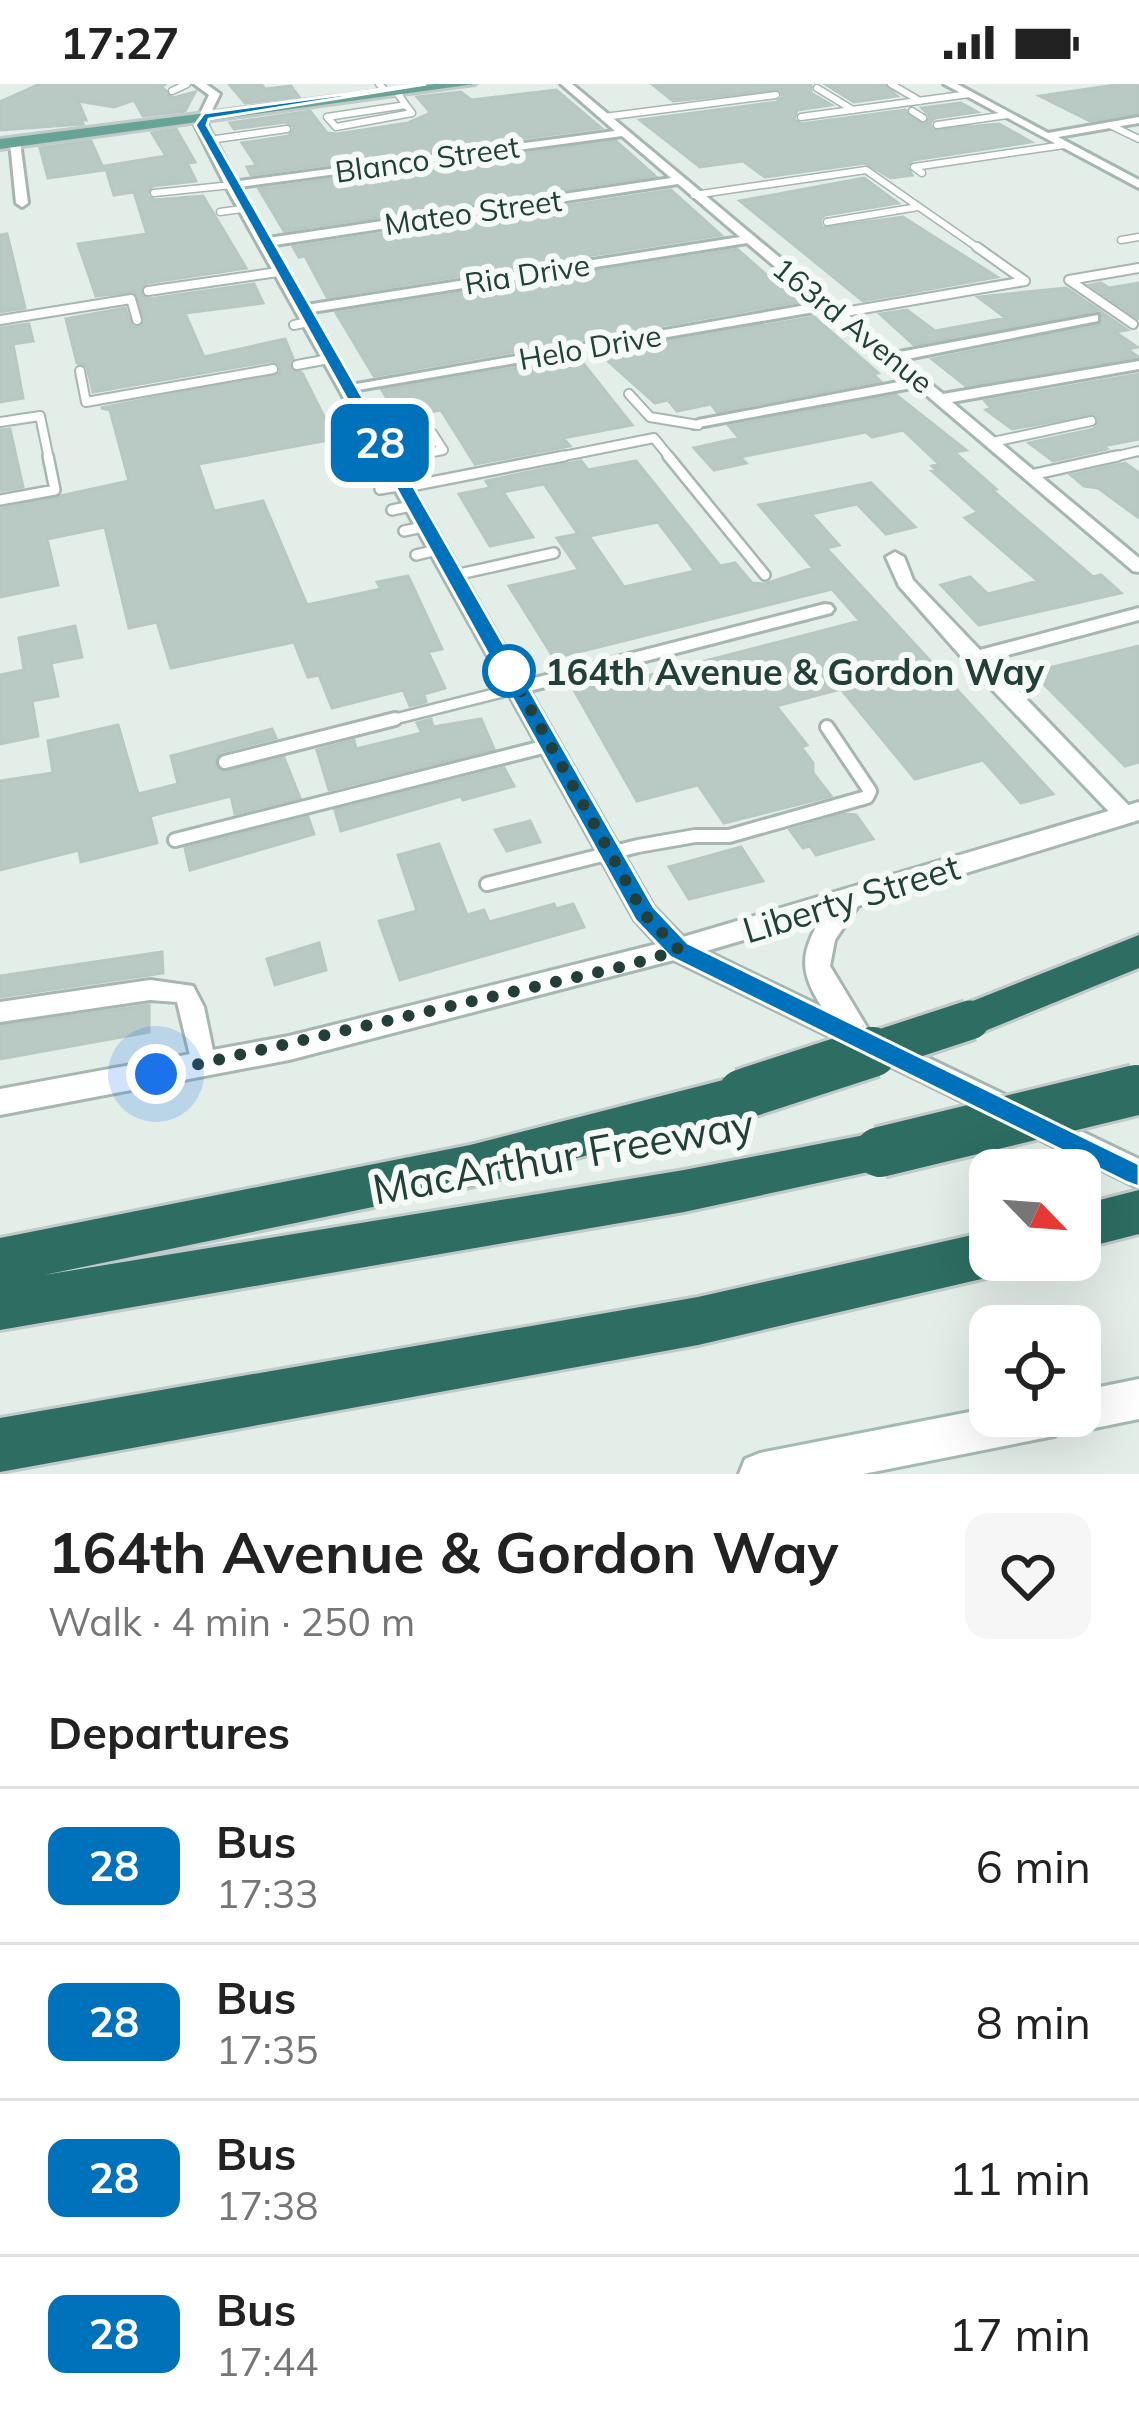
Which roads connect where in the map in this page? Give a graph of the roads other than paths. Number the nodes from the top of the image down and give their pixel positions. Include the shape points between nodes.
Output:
1 (187, 84) edge
2 (421, 84) edge
3 (468, 84) edge
4 (566, 84) edge
5 (891, 84) edge
6 (949, 84) edge
7 (201, 85) edge
8 (817, 88) dead end
9 (172, 91) dead end
10 (392, 93) edge
11 (968, 94) junction
12 (776, 95) dead end
13 (920, 101) junction
14 (284, 106) junction
15 (853, 110) junction
16 (321, 111) junction
17 (912, 111) dead end
18 (1007, 115) junction
19 (204, 116) junction
20 (604, 117) junction
21 (801, 117) dead end
22 (923, 118) dead end
23 (1139, 120) edge
24 (937, 125) dead end
25 (1110, 125) junction
26 (287, 129) dead end
27 (622, 133) junction
28 (1047, 136) junction
29 (1139, 139) edge
30 (209, 140) junction
31 (7, 143) edge
32 (1064, 145) junction
33 (922, 172) dead end
34 (677, 181) junction
35 (1139, 184) edge
36 (232, 185) junction
37 (154, 193) dead end
38 (694, 195) junction
39 (22, 203) dead end
40 (918, 207) junction
41 (249, 208) junction
42 (220, 212) dead end
43 (827, 222) dead end
44 (1139, 237) edge
45 (748, 239) junction
46 (1121, 240) dead end
47 (268, 242) junction
48 (1139, 268) edge
49 (285, 271) junction
50 (148, 291) dead end
51 (835, 309) junction
52 (304, 318) junction
53 (1093, 318) dead end
54 (0, 320) edge
55 (137, 320) dead end
56 (1133, 324) dead end
57 (894, 357) junction
58 (334, 358) junction
59 (297, 365) dead end
60 (1139, 365) edge
61 (273, 369) dead end
62 (80, 371) dead end
63 (922, 382) junction
64 (350, 388) junction
65 (629, 394) dead end
66 (943, 399) junction
67 (1090, 421) dead end
68 (0, 422) edge
69 (698, 425) joint
70 (994, 442) junction
71 (1139, 451) edge
72 (378, 456) junction
73 (1031, 475) junction
74 (380, 489) dead end
75 (409, 492) junction
76 (0, 500) edge
77 (392, 510) dead end
78 (428, 526) junction
79 (404, 531) dead end
80 (441, 549) junction
81 (416, 554) dead end
82 (554, 554) dead end
83 (895, 557) dead end
84 (1139, 567) edge
85 (455, 575) junction
86 (765, 575) dead end
87 (825, 609) dead end
88 (1139, 614) edge
89 (974, 658) junction
90 (518, 688) junction
91 (827, 727) dead end
92 (550, 745) junction
93 (225, 762) dead end
94 (1132, 813) edge
95 (175, 840) dead end
96 (610, 853) junction
97 (487, 884) dead end
98 (850, 897) junction
99 (679, 950) junction
100 (1139, 951) edge
101 (0, 1012) edge
102 (858, 1035) junction
103 (202, 1065) junction
104 (1138, 1090) edge
105 (0, 1102) edge
106 (1139, 1174) edge
107 (1139, 1211) edge
108 (1101, 1221) edge
109 (969, 1259) edge
110 (0, 1261) edge
111 (0, 1306) edge
112 (1139, 1399) edge
113 (1101, 1407) edge
114 (969, 1433) edge
115 (0, 1445) edge
116 (760, 1474) edge

1 - 9 lane
2 - 10 main road
3 - 10 main road
4 - 20 street, 163rd Avenue
5 - 13 lane
6 - 11 street
7 - 19 street via 215,94
8 - 15 lane
10 - 14 main road
10 - 16 main road
10 - 16 lane via 412,113 336,127
11 - 13 lane
11 - 18 street
12 - 20 lane
13 - 15 lane
14 - 16 main road
14 - 19 main road
15 - 21 lane
17 - 22 lane
18 - 24 lane
18 - 28 street
19 - 30 street
19 - 31 main road
20 - 27 street, 163rd Avenue
23 - 25 street
25 - 28 street
25 - 29 lane
26 - 30 lane
27 - 34 street, 163rd Avenue
27 - 36 street, Blanco Street
28 - 32 street
30 - 36 street
31 - 39 street
32 - 33 lane via 916,165
32 - 35 street
34 - 38 street, 163rd Avenue
34 - 47 street, Mateo Street
36 - 37 lane
36 - 41 street
38 - 40 lane via 866,170
38 - 45 street, 163rd Avenue
40 - 43 lane
40 - 51 lane via 1025,281
41 - 42 lane
41 - 47 street
44 - 46 lane
45 - 51 street, 163rd Avenue
45 - 52 street, Ria Drive
47 - 49 street
48 - 56 lane via 1069,280
49 - 50 lane
49 - 52 street
51 - 57 street, 163rd Avenue
51 - 64 street, Helo Drive
52 - 58 street
53 - 57 street
54 - 55 lane via 131,299
57 - 63 street, 163rd Avenue
58 - 59 lane
58 - 64 street
60 - 66 street
61 - 62 lane via 86,402
63 - 66 street, 163rd Avenue
63 - 69 street
64 - 72 street
65 - 69 lane via 650,417
66 - 70 street, 163rd Avenue
67 - 70 lane
68 - 76 lane via 40,416 55,490
70 - 73 street, 163rd Avenue
71 - 73 lane
72 - 72 lane via 443,451 433,433
72 - 75 street
73 - 84 street, 163rd Avenue
74 - 75 lane
75 - 77 lane
75 - 78 street
75 - 86 lane via 653,438
78 - 79 lane
78 - 80 street
80 - 81 lane
80 - 85 street
82 - 85 lane
83 - 89 street via 905,581
85 - 90 street
87 - 90 street
88 - 89 street
89 - 94 street
90 - 92 street
90 - 93 lane
91 - 96 lane via 867,797 729,836
92 - 95 lane
92 - 96 street
94 - 98 street, Liberty Street
96 - 97 lane
96 - 99 street via 644,914
98 - 99 street, Liberty Street
98 - 102 street via 815,951 813,975
99 - 102 street
99 - 103 street, Liberty Street
100 - 110 highway, bridge via 970,1020 743,1094 470,1166
101 - 103 street via 150,990 184,993
102 - 106 street
103 - 105 street, Liberty Street
104 - 111 highway, MacArthur Freeway, bridge via 684,1191
107 - 108 highway
109 - 115 highway via 698,1321
112 - 113 main road
114 - 116 main road

